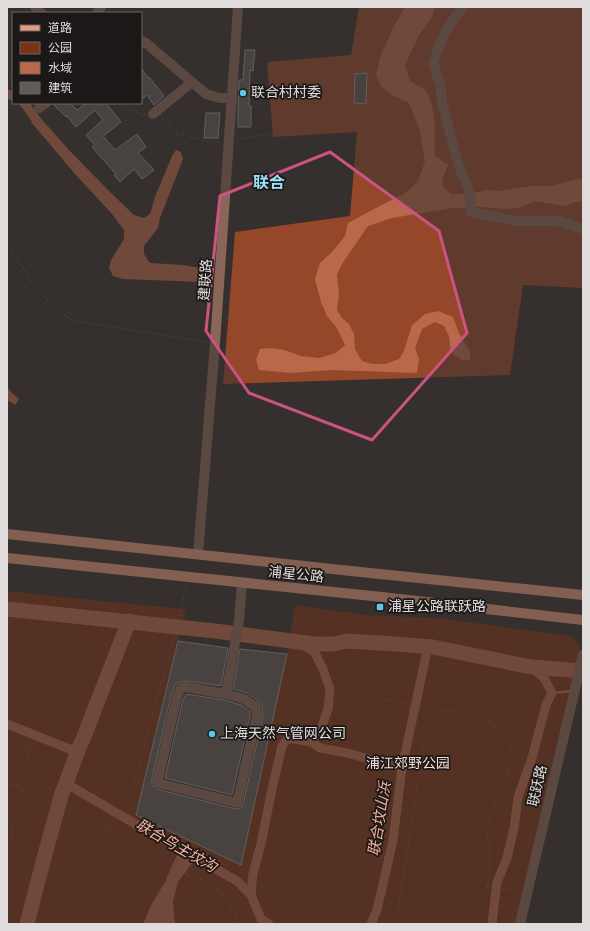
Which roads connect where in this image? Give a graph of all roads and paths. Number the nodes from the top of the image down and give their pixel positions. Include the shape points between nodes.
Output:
1 (238, 7) edge
2 (463, 7) edge
3 (142, 41) edge
4 (192, 82) junction
5 (232, 98) junction
6 (125, 104) edge
7 (153, 114) junction
8 (451, 136) junction
9 (229, 143) junction
10 (583, 229) edge
11 (7, 244) edge
12 (215, 343) junction
13 (7, 534) edge
14 (198, 554) junction
15 (7, 558) edge
16 (188, 578) junction
17 (242, 583) junction
18 (583, 595) edge
19 (583, 620) edge
20 (583, 655) edge
21 (226, 694) junction
22 (381, 699) dead end
23 (442, 712) junction
24 (7, 739) edge
25 (7, 784) edge
26 (16, 786) junction
27 (7, 811) edge
28 (106, 829) junction
29 (7, 846) edge
30 (487, 886) junction
31 (524, 892) dead end
32 (240, 924) edge
33 (396, 924) edge
34 (472, 924) edge
35 (520, 924) edge

1 - 5 street, 建联路
2 - 8 street via 446,31 433,63 441,87 442,102
3 - 4 street
4 - 5 street via 206,94
4 - 7 street
5 - 9 street, 建联路
6 - 7 path via 141,115
7 - 9 path via 158,114 178,136 183,134 204,141
8 - 9 path via 428,142 408,141 374,111 357,110 344,115 326,128 258,135
8 - 10 street via 458,164 469,190 471,212 516,221 559,221
9 - 12 street, 建联路
11 - 12 path via 35,287 70,320
12 - 14 street, 建联路
13 - 14 main road, 浦星公路
14 - 18 main road, 浦星公路
15 - 16 main road, 浦星公路
16 - 17 main road, 浦星公路
16 - 28 path via 134,785 126,805
17 - 19 main road, 浦星公路
17 - 21 street via 239,620
20 - 35 street, 联跃路
21 - 21 street via 244,699 256,707 257,716 237,803 158,783 168,733 181,688
22 - 23 path
23 - 30 path via 448,710 473,715 490,722 508,742 514,757 490,814 487,832 490,857
23 - 33 path via 431,728 423,748
24 - 26 path via 31,749
25 - 26 path
26 - 28 path
27 - 29 path via 13,830
28 - 32 path via 147,853 170,861 187,874 214,886 222,893
30 - 31 path
30 - 34 path

